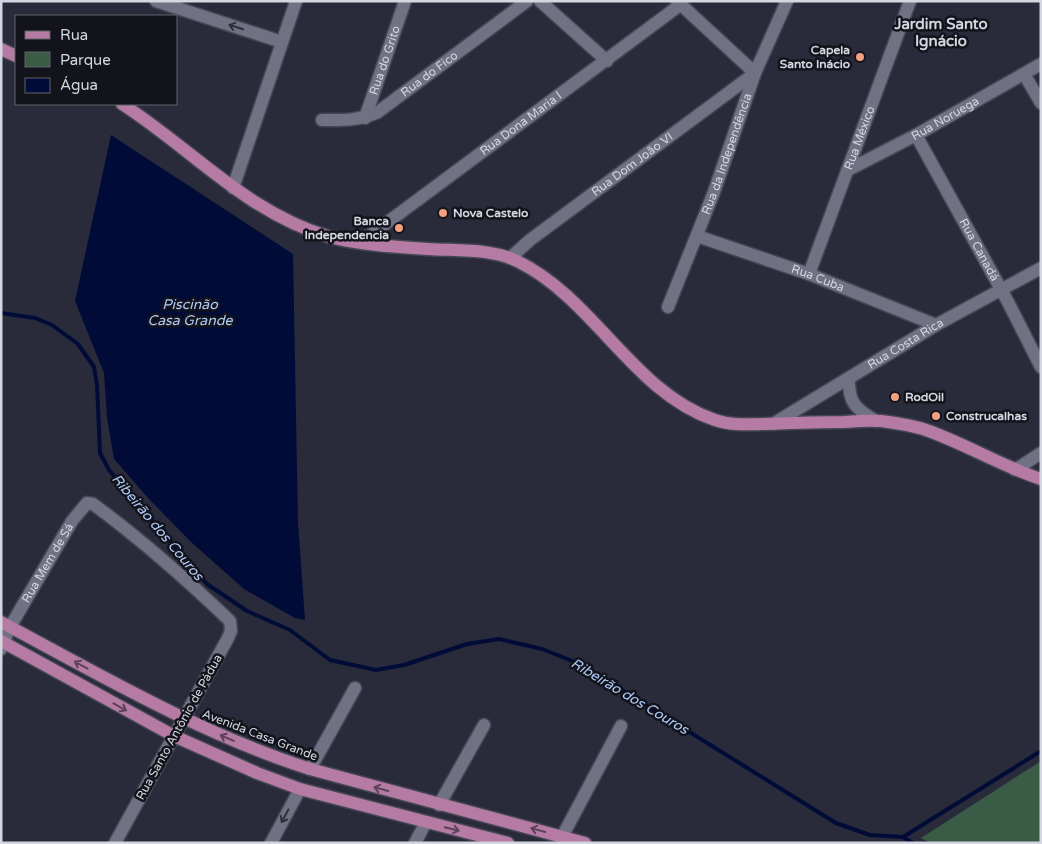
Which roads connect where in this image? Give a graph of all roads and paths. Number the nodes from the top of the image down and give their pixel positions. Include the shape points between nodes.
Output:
1 (156, 1) edge
2 (296, 1) edge
3 (406, 1) edge
4 (527, 1) edge
5 (540, 1) edge
6 (787, 1) edge
7 (910, 1) edge
8 (679, 3) edge
9 (282, 42) junction
10 (1, 50) edge
11 (15, 56) edge
12 (607, 61) junction
13 (1041, 64) edge
14 (755, 73) junction
15 (1024, 74) junction
16 (1041, 103) edge
17 (124, 105) edge
18 (365, 118) junction
19 (322, 120) dead end
20 (916, 135) junction
21 (848, 170) junction
22 (233, 188) junction
23 (697, 236) junction
24 (361, 242) junction
25 (510, 258) junction
26 (1041, 268) edge
27 (809, 274) junction
28 (1001, 289) junction
29 (668, 308) dead end
30 (936, 324) junction
31 (1041, 367) edge
32 (849, 378) junction
33 (876, 420) junction
34 (773, 424) junction
35 (1041, 453) edge
36 (1015, 470) junction
37 (1041, 478) edge
38 (6, 625) edge
39 (228, 638) joint
40 (2, 644) edge
41 (355, 688) dead end
42 (184, 720) junction
43 (484, 726) dead end
44 (620, 726) dead end
45 (174, 736) junction
46 (310, 769) junction
47 (300, 789) junction
48 (439, 805) junction
49 (426, 822) junction
50 (562, 837) junction
51 (479, 839) edge
52 (115, 843) edge
53 (271, 843) edge
54 (415, 843) edge
55 (508, 843) edge
56 (585, 843) edge

9 -> 1 street
2 - 9 street
3 - 18 street, Rua do Grito
4 - 18 street, Rua do Fico via 456,56
5 - 12 street
6 - 14 street, Rua da Independência
7 - 21 street, Rua México
8 - 12 street, Rua Dona Maria I
8 - 14 street
9 - 22 street
10 - 11 main road
12 - 24 street, Rua Dona Maria I
13 - 15 street, Rua Noruega
14 - 23 street, Rua da Independência
14 - 25 street, Rua Dom João VI
15 - 16 street
15 - 20 street, Rua Noruega
17 - 22 main road via 158,128
18 - 19 street, Rua do Fico
20 - 21 street, Rua Noruega
20 - 28 street, Rua Canadá
21 - 27 street, Rua México
22 - 24 main road via 294,224 333,238
23 - 27 street, Rua Cuba
23 - 29 street, Rua da Independência
24 - 25 main road via 492,253
25 - 34 main road via 543,274 562,289 652,382 675,400 716,421 739,425
26 - 28 street, Rua Costa Rica
27 - 30 street, Rua Cuba
28 - 30 street, Rua Costa Rica
28 - 31 street, Rua Canadá
30 - 32 street, Rua Costa Rica
32 - 33 street via 848,392 853,403 859,411
32 - 34 street, Rua Costa Rica
33 - 34 main road
33 - 36 main road via 924,429
35 - 36 street
36 - 37 main road
38 - 39 street, Rua Mem de Sá via 72,521 88,503 123,525 193,586 230,622
38 - 40 street, Rua Mem de Sá
42 -> 38 main road, Avenida Casa Grande
39 - 42 street, Rua Santo Antônio de Pádua
40 -> 45 main road
41 - 46 street
42 - 45 street, Rua Santo Antônio de Pádua
46 -> 42 main road, Avenida Casa Grande
43 - 48 street
44 - 50 street
45 - 47 main road
45 - 52 street, Rua Santo Antônio de Pádua
48 -> 46 main road, Avenida Casa Grande
47 - 49 main road
47 -> 53 street
50 -> 48 main road, Avenida Casa Grande
49 -> 51 main road
49 - 54 street
50 - 56 main road, Avenida Casa Grande
51 - 55 main road

